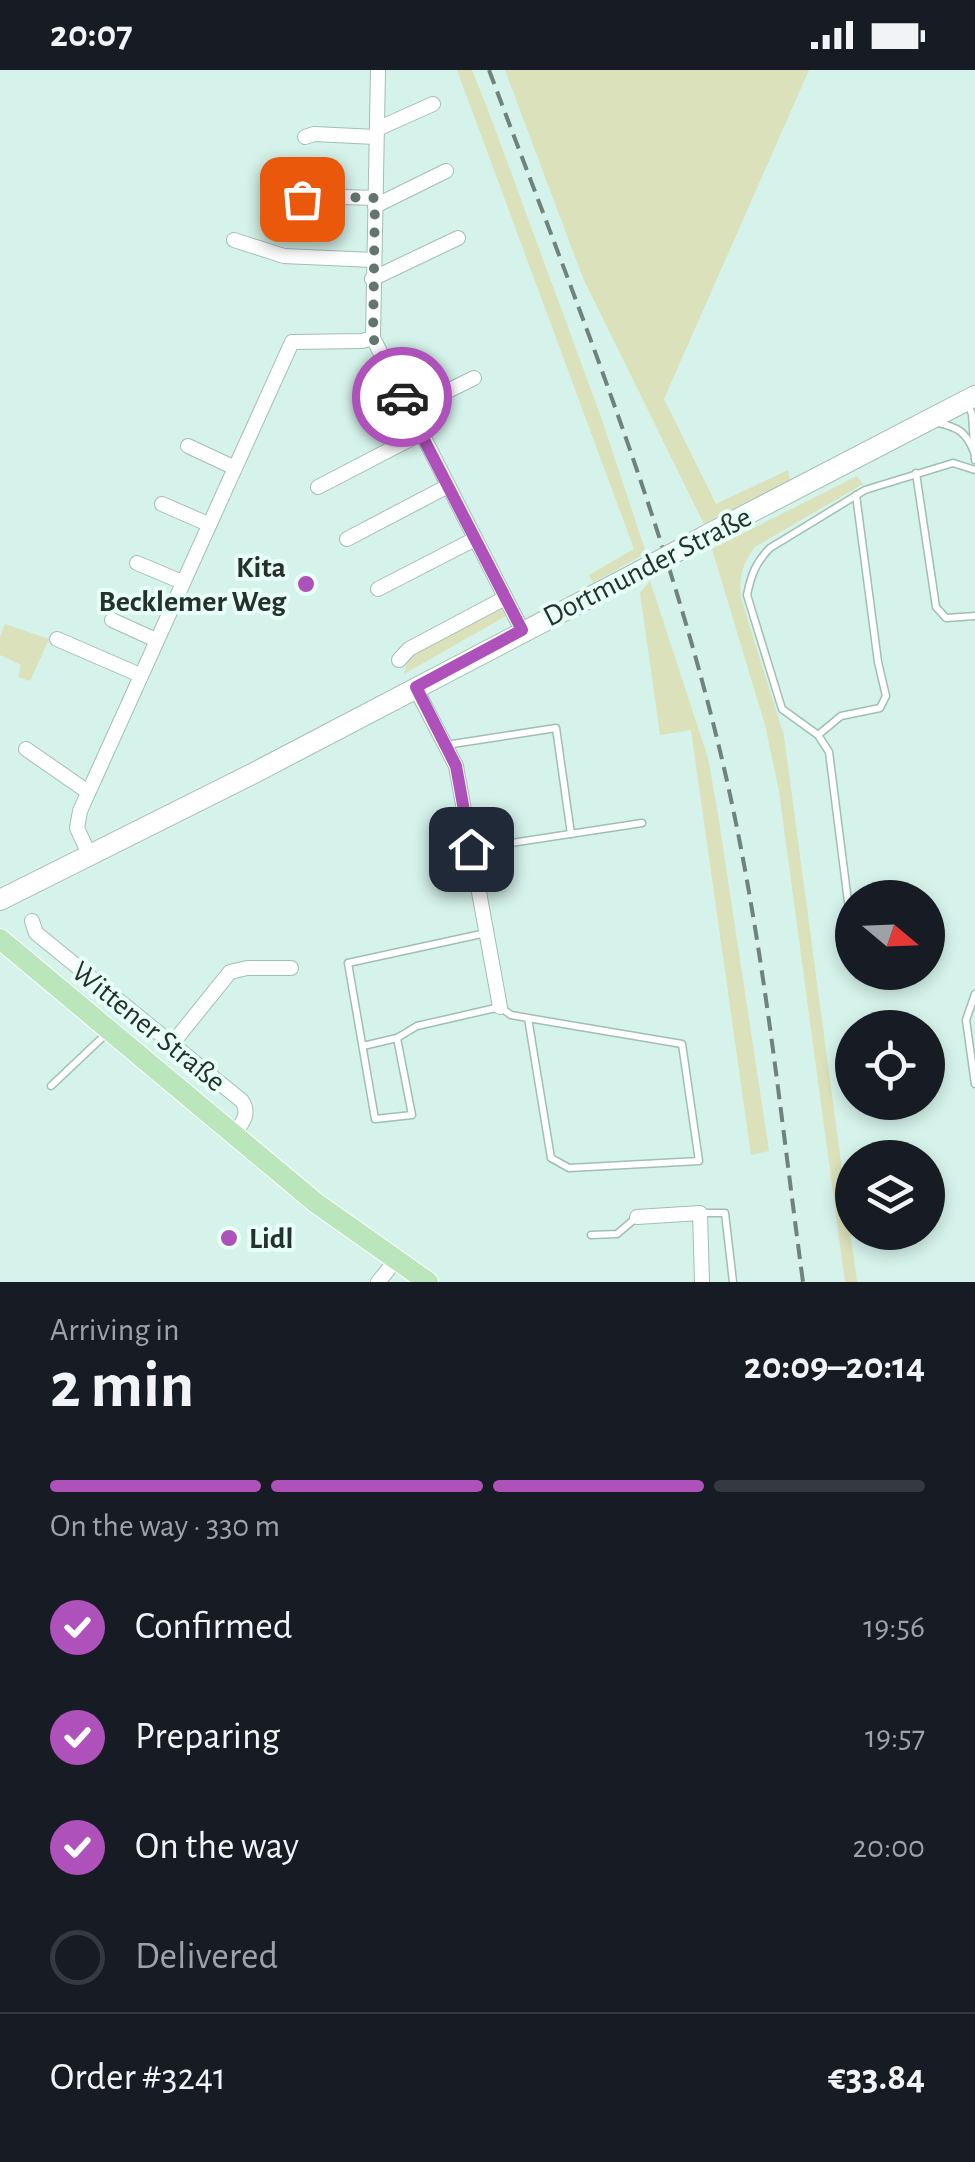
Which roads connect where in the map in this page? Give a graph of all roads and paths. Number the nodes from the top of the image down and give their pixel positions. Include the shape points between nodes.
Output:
1 (378, 70) edge
2 (433, 104) dead end
3 (376, 133) junction
4 (305, 137) dead end
5 (446, 171) dead end
6 (302, 199) dead end
7 (375, 202) junction
8 (458, 238) dead end
9 (234, 240) dead end
10 (373, 260) junction
11 (372, 279) junction
12 (373, 338) junction
13 (474, 378) dead end
14 (971, 399) edge
15 (409, 410) junction
16 (926, 421) junction
17 (420, 434) junction
18 (188, 446) dead end
19 (974, 452) edge
20 (975, 460) edge
21 (233, 467) junction
22 (975, 470) edge
23 (916, 474) junction
24 (318, 486) dead end
25 (448, 486) junction
26 (856, 496) junction
27 (162, 504) dead end
28 (208, 524) junction
29 (347, 539) dead end
30 (475, 539) junction
31 (136, 563) dead end
32 (182, 582) junction
33 (378, 589) dead end
34 (505, 598) junction
35 (975, 616) edge
36 (112, 620) dead end
37 (522, 630) junction
38 (58, 638) dead end
39 (156, 640) junction
40 (399, 660) dead end
41 (140, 675) junction
42 (416, 687) junction
43 (818, 734) junction
44 (446, 745) junction
45 (26, 750) dead end
46 (88, 792) junction
47 (642, 823) dead end
48 (571, 834) junction
49 (471, 849) junction
50 (89, 854) junction
51 (845, 880) edge
52 (0, 900) edge
53 (32, 921) dead end
54 (486, 933) junction
55 (0, 938) edge
56 (291, 968) dead end
57 (975, 994) edge
58 (500, 1007) junction
59 (528, 1018) junction
60 (110, 1030) junction
61 (396, 1038) junction
62 (172, 1044) junction
63 (363, 1046) junction
64 (973, 1049) edge
65 (975, 1084) edge
66 (51, 1086) dead end
67 (233, 1136) junction
68 (700, 1213) junction
69 (637, 1217) joint
70 (591, 1235) dead end
71 (396, 1260) junction
72 (378, 1282) edge
73 (428, 1282) edge
74 (702, 1282) edge
75 (733, 1282) edge

1 - 3 street
2 - 3 street
3 - 4 street
3 - 7 street
5 - 7 street
6 - 7 street
7 - 10 street
8 - 11 street
9 - 10 street via 284,256
10 - 11 street
11 - 12 street
12 - 15 street
12 - 21 street via 292,342
13 - 15 street
14 - 16 main road, Dortmunder Straße
14 - 19 lane
15 - 17 street
16 - 19 lane via 961,429
16 - 37 main road, Dortmunder Straße, bridge
17 - 24 street
17 - 25 street
18 - 21 street
19 - 20 lane
21 - 28 street
22 - 23 lane via 954,464
23 - 26 lane
23 - 35 lane via 936,607 946,618
25 - 29 street
25 - 30 street
26 - 43 lane via 886,696 880,708 841,716
26 - 43 lane via 770,548 750,576 747,594 782,709
27 - 28 street
28 - 32 street
30 - 33 street
30 - 34 street
31 - 32 street
32 - 39 street
34 - 37 street
34 - 40 street, Dortmunder Straße
36 - 39 street
37 - 42 main road, Dortmunder Straße
38 - 41 street
39 - 41 street
41 - 46 street
42 - 44 street
42 - 50 main road, Dortmunder Straße
43 - 51 lane via 829,752
44 - 48 lane via 556,728
44 - 49 street
45 - 46 street
46 - 50 street via 77,828
47 - 48 lane
48 - 49 lane
49 - 54 street
50 - 52 main road, Dortmunder Straße
53 - 62 street, Wittener Straße via 36,933
54 - 58 street
54 - 63 lane via 348,962
55 - 60 main road, Wittener Straße
56 - 62 street via 230,972
57 - 64 lane via 966,1020
58 - 59 lane
58 - 61 lane via 417,1026
59 - 59 lane via 682,1044 699,1161 569,1168 551,1158
60 - 66 lane
60 - 67 main road, Wittener Straße
61 - 63 lane
61 - 63 lane via 412,1115 376,1119
62 - 67 street, Wittener Straße via 247,1108
64 - 65 lane
67 - 71 main road, Wittener Straße
68 - 69 street
68 - 74 street
68 - 75 lane via 725,1213
69 - 70 lane via 617,1234
71 - 72 street
71 - 73 main road, Wittener Straße

